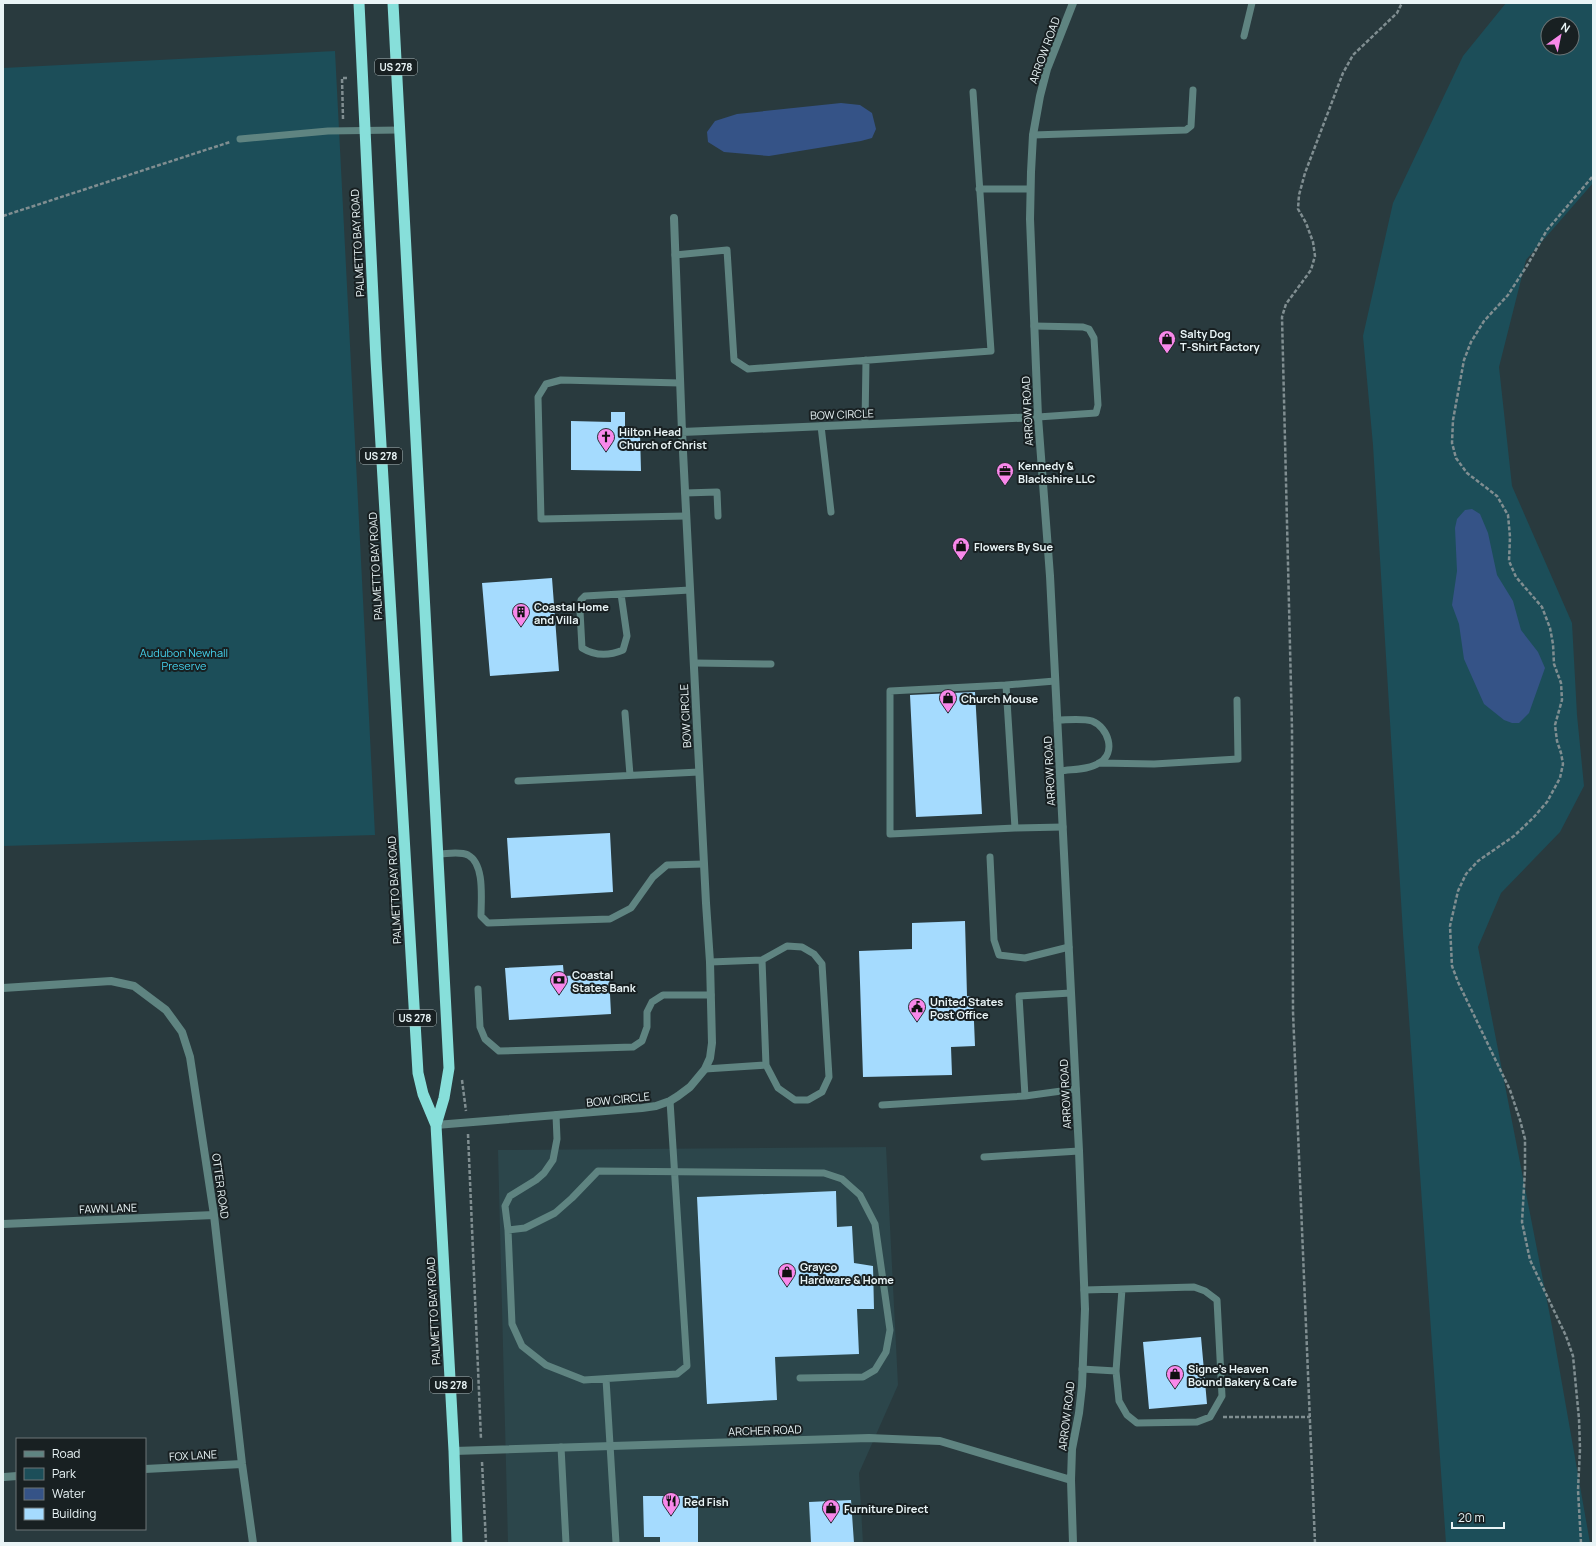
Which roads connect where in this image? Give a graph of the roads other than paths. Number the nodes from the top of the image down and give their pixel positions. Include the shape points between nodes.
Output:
1 (359, 3) edge
2 (393, 3) edge
3 (1073, 3) edge
4 (1252, 3) edge
5 (1244, 36) dead end
6 (1193, 90) dead end
7 (973, 92) dead end
8 (365, 130) junction
9 (399, 130) junction
10 (1033, 135) junction
11 (240, 139) road end
12 (980, 189) junction
13 (1030, 189) junction
14 (674, 218) dead end
15 (675, 255) junction
16 (1034, 326) junction
17 (866, 360) junction
18 (680, 383) junction
19 (1038, 417) junction
20 (864, 424) junction
21 (821, 426) junction
22 (682, 432) junction
23 (685, 493) junction
24 (831, 512) dead end
25 (686, 516) junction
26 (718, 516) dead end
27 (690, 590) junction
28 (621, 594) junction
29 (694, 663) junction
30 (771, 664) dead end
31 (1055, 681) junction
32 (1006, 685) junction
33 (1237, 700) dead end
34 (625, 713) dead end
35 (1057, 720) junction
36 (1099, 763) junction
37 (1060, 771) junction
38 (699, 772) junction
39 (630, 775) junction
40 (518, 781) dead end
41 (1063, 827) junction
42 (1015, 828) junction
43 (437, 854) junction
44 (990, 857) dead end
45 (704, 864) junction
46 (1069, 947) junction
47 (762, 960) junction
48 (710, 962) junction
49 (3, 988) edge
50 (478, 989) dead end
51 (1071, 993) junction
52 (711, 995) junction
53 (766, 1065) junction
54 (706, 1069) junction
55 (1076, 1089) junction
56 (1025, 1096) junction
57 (670, 1101) junction
58 (882, 1105) dead end
59 (556, 1115) junction
60 (436, 1125) junction
61 (1079, 1151) junction
62 (984, 1156) dead end
63 (675, 1171) junction
64 (214, 1215) junction
65 (3, 1224) edge
66 (508, 1230) junction
67 (1122, 1289) junction
68 (1084, 1290) junction
69 (1082, 1369) junction
70 (1116, 1371) junction
71 (800, 1378) dead end
72 (606, 1379) junction
73 (610, 1446) junction
74 (561, 1448) junction
75 (454, 1451) junction
76 (242, 1464) junction
77 (146, 1468) edge
78 (16, 1476) edge
79 (4, 1477) dead end
80 (1071, 1480) junction
81 (253, 1543) edge
82 (457, 1543) edge
83 (566, 1543) edge
84 (616, 1543) edge
85 (1073, 1543) edge

1 - 8 highway, PALMETTO BAY ROAD / US 278
2 - 9 highway, PALMETTO BAY ROAD / US 278
3 - 10 street, ARROW ROAD via 1047,69
4 - 5 lane
6 - 10 lane via 1191,126 1186,130
7 - 12 lane
8 - 9 lane
8 - 11 lane via 320,131
8 - 60 highway, PALMETTO BAY ROAD / US 278 via 418,1073 423,1094
9 - 43 highway, PALMETTO BAY ROAD / US 278
10 - 13 street, ARROW ROAD
12 - 13 lane
12 - 17 lane via 991,351
13 - 16 street, ARROW ROAD
14 - 15 street
15 - 17 lane via 727,250 734,360 748,369
15 - 18 street
16 - 19 street, ARROW ROAD
16 - 19 lane via 1089,329 1094,338 1098,405 1096,413
17 - 20 lane
18 - 22 street
18 - 25 lane via 561,380 546,384 538,397 541,519
19 - 20 street, BOW CIRCLE
19 - 31 street, ARROW ROAD
20 - 21 street, BOW CIRCLE
21 - 22 street, BOW CIRCLE
21 - 24 lane
22 - 23 street, BOW CIRCLE
23 - 25 street, BOW CIRCLE
23 - 26 lane via 717,492
25 - 27 street, BOW CIRCLE
27 - 28 lane
27 - 29 street, BOW CIRCLE
28 - 28 lane via 585,596 581,600 582,648 599,655 614,654 623,650 628,636
29 - 30 lane
29 - 38 street, BOW CIRCLE
31 - 32 lane
31 - 35 street, ARROW ROAD
32 - 42 lane
32 - 42 lane via 890,691 890,834
33 - 36 lane via 1238,759 1154,764
34 - 39 lane
35 - 36 lane via 1091,721 1104,728 1109,746 1106,758
35 - 37 street, ARROW ROAD
36 - 37 lane via 1085,768
37 - 41 street, ARROW ROAD
38 - 39 lane
38 - 45 street, BOW CIRCLE
39 - 40 lane
41 - 42 lane
41 - 46 street, ARROW ROAD
43 - 45 lane via 460,853 468,855 476,862 480,872 481,916 488,923 610,919 631,908 653,877 667,865
43 - 60 highway, PALMETTO BAY ROAD / US 278 via 449,1068
44 - 46 lane via 994,940 999,955 1025,958
45 - 48 street, BOW CIRCLE
46 - 51 street, ARROW ROAD
47 - 48 lane
47 - 53 lane
47 - 53 lane via 786,946 802,947 814,954 822,964 829,1077 822,1092 808,1100 795,1100 778,1088
48 - 52 street, BOW CIRCLE
49 - 64 street, OTTER ROAD via 111,981 134,986 166,1010 182,1032 190,1057
50 - 52 lane via 480,1027 485,1039 499,1051 634,1047 642,1041 647,1027 647,1012 652,1002 663,995
51 - 55 street, ARROW ROAD
51 - 56 lane via 1019,996
52 - 54 street, BOW CIRCLE via 712,1043
53 - 54 lane
54 - 57 street, BOW CIRCLE via 690,1087
55 - 56 lane
55 - 61 street, ARROW ROAD
56 - 58 lane
57 - 59 street, BOW CIRCLE via 642,1108
57 - 63 lane
59 - 60 street, BOW CIRCLE
59 - 66 lane via 553,1160 536,1180 510,1196 505,1206
60 - 75 highway, PALMETTO BAY ROAD / US 278
61 - 62 lane
61 - 68 street, ARROW ROAD
63 - 66 lane via 598,1171 555,1213 525,1228
63 - 71 lane via 824,1173 842,1179 860,1195 875,1224 890,1330 886,1352 875,1370 862,1377
63 - 72 lane via 687,1366 677,1374
64 - 65 street, FAWN LANE
64 - 76 street, OTTER ROAD
66 - 72 lane via 512,1324 522,1346 546,1365 584,1380
67 - 68 lane
67 - 70 lane
67 - 70 lane via 1194,1287 1205,1291 1216,1300 1222,1396 1210,1417 1196,1422 1137,1423 1127,1415 1119,1401
68 - 69 street, ARROW ROAD
69 - 70 lane
69 - 80 street, ARROW ROAD via 1079,1413 1072,1449
72 - 73 lane
73 - 74 street, ARCHER ROAD
73 - 80 street, ARCHER ROAD via 869,1438 927,1439 955,1444
73 - 84 lane
74 - 75 street, ARCHER ROAD
74 - 83 lane
75 - 82 highway, PALMETTO BAY ROAD / US 278
76 - 77 street, FOX LANE
76 - 81 street, OTTER ROAD
78 - 79 street
80 - 85 street, ARROW ROAD

